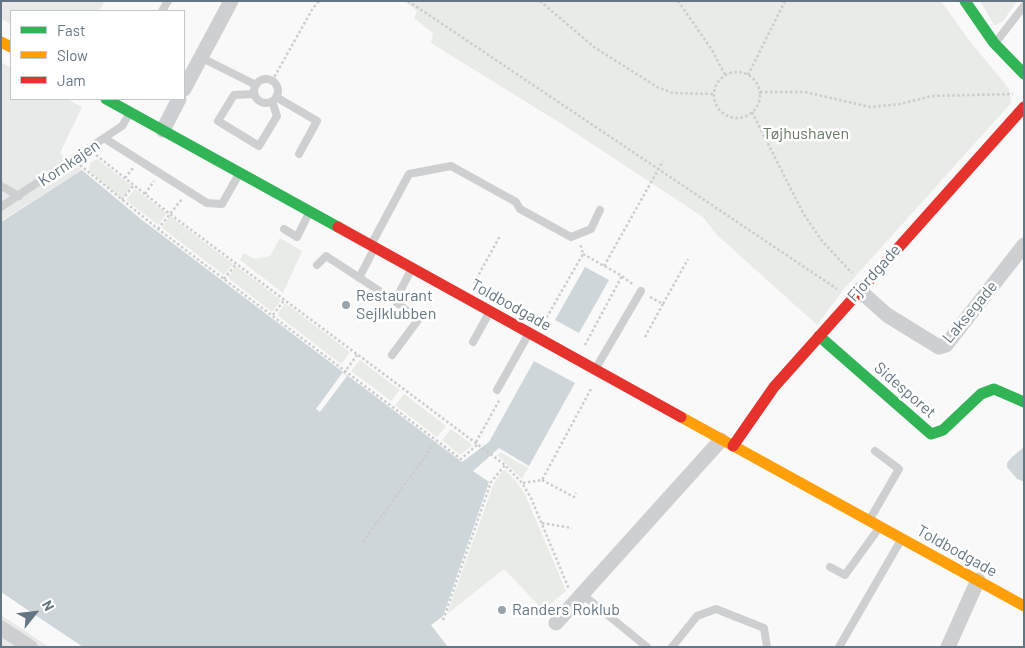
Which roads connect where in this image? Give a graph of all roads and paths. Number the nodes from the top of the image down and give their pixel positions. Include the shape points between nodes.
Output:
1 (231, 1) edge
2 (319, 1) edge
3 (408, 1) edge
4 (540, 1) edge
5 (678, 1) edge
6 (785, 1) edge
7 (965, 1) edge
8 (1024, 6) edge
9 (994, 43) junction
10 (200, 57) junction
11 (748, 74) junction
12 (1024, 74) edge
13 (725, 75) junction
14 (272, 81) junction
15 (256, 85) junction
16 (185, 87) edge
17 (760, 92) junction
18 (254, 94) junction
19 (713, 94) junction
20 (1017, 95) dead end
21 (274, 99) junction
22 (108, 100) edge
23 (178, 100) edge
24 (1024, 107) edge
25 (130, 112) junction
26 (752, 112) junction
27 (163, 130) junction
28 (104, 138) junction
29 (89, 149) junction
30 (299, 154) dead end
31 (74, 159) junction
32 (663, 161) dead end
33 (659, 169) junction
34 (240, 173) junction
35 (159, 174) junction
36 (134, 185) junction
37 (1, 186) edge
38 (188, 192) junction
39 (145, 194) junction
40 (19, 196) junction
41 (122, 200) junction
42 (1, 207) edge
43 (600, 210) dead end
44 (310, 211) junction
45 (170, 214) junction
46 (158, 229) junction
47 (284, 229) dead end
48 (578, 234) junction
49 (500, 236) dead end
50 (1024, 245) edge
51 (373, 246) junction
52 (583, 254) junction
53 (688, 259) dead end
54 (236, 264) junction
55 (317, 265) dead end
56 (604, 266) junction
57 (412, 268) junction
58 (622, 276) junction
59 (359, 278) junction
60 (224, 279) junction
61 (861, 287) junction
62 (641, 291) junction
63 (841, 292) dead end
64 (466, 298) junction
65 (284, 300) junction
66 (395, 301) junction
67 (663, 304) junction
68 (490, 311) junction
69 (273, 315) junction
70 (532, 335) junction
71 (818, 336) junction
72 (645, 337) dead end
73 (473, 342) dead end
74 (357, 355) junction
75 (392, 355) dead end
76 (577, 360) junction
77 (598, 371) junction
78 (345, 372) junction
79 (497, 390) joint
80 (1024, 402) edge
81 (477, 443) junction
82 (727, 443) junction
83 (434, 444) dead end
84 (875, 451) dead end
85 (505, 465) junction
86 (542, 480) junction
87 (522, 483) junction
88 (576, 493) dead end
89 (869, 520) junction
90 (542, 523) junction
91 (880, 526) junction
92 (572, 528) dead end
93 (902, 538) junction
94 (363, 542) dead end
95 (830, 567) dead end
96 (978, 580) junction
97 (580, 597) junction
98 (1024, 606) edge
99 (443, 620) dead end
100 (556, 624) dead end
101 (1, 628) edge
102 (30, 647) edge
103 (647, 647) edge
104 (672, 647) edge
105 (767, 647) edge
106 (840, 647) edge
107 (948, 647) edge

1 - 10 street
2 - 14 path
3 - 33 path
4 - 19 path via 594,47 657,86 673,93
5 - 13 path
6 - 11 path
7 - 9 street
8 - 9 lane
9 - 12 street
10 - 15 lane
10 - 16 street
11 - 13 path via 737,71
11 - 17 path
13 - 19 path via 715,86
14 - 15 lane via 261,80
14 - 21 lane via 277,87
15 - 18 lane
17 - 20 path via 805,92 870,107 932,96
17 - 26 path via 757,107
18 - 21 lane via 262,102
18 - 21 lane via 234,95 218,120 259,146 277,116
19 - 26 path via 718,108 730,118 746,117
21 - 30 lane via 317,121
22 - 25 street, Toldbodgade
23 - 27 street
24 - 61 street, Fjordgade
25 - 27 street, Toldbodgade
25 - 28 lane, Kornkajen via 122,126
26 - 61 path via 803,213
27 - 34 street, Toldbodgade
28 - 29 lane, Kornkajen
28 - 35 lane
29 - 31 lane, Kornkajen
29 - 36 path
31 - 40 lane, Kornkajen
31 - 41 path
32 - 33 path
33 - 56 path
33 - 63 path
34 - 38 lane via 222,204 207,203
34 - 44 street, Toldbodgade
35 - 38 lane
35 - 39 path
36 - 39 path
36 - 41 path
37 - 40 lane
38 - 45 path
39 - 45 path
40 - 42 lane, Kornkajen
41 - 46 path
43 - 48 lane via 591,229
44 - 47 lane via 297,236
44 - 51 street, Toldbodgade
45 - 46 path
45 - 54 path
46 - 60 path
48 - 51 lane via 571,237 451,166 409,174
48 - 52 path
49 - 64 path
50 - 61 street, Laksegade via 946,345 939,347 887,315
51 - 57 street, Toldbodgade
51 - 59 lane
52 - 56 path
52 - 70 path
53 - 67 path
54 - 60 path
54 - 65 path
55 - 59 lane via 326,256
56 - 58 path
57 - 64 street, Toldbodgade
57 - 66 lane
58 - 62 path
58 - 76 path
59 - 66 lane
60 - 69 path
61 - 71 street, Fjordgade
62 - 67 path
62 - 77 lane
64 - 68 street, Toldbodgade
65 - 69 path
65 - 74 path
66 - 75 lane via 418,320
67 - 72 path
68 - 70 street, Toldbodgade
68 - 73 lane
69 - 78 path
70 - 76 street, Toldbodgade
70 - 79 lane
71 - 80 street, Sidesporet via 932,434 943,430 981,394 994,389
71 - 82 street, Fjordgade
74 - 78 path
74 - 81 path
76 - 77 street, Toldbodgade
77 - 82 street, Toldbodgade
77 - 86 path
78 - 81 path via 461,459
79 - 81 path via 504,394
81 - 85 path
82 - 89 street, Toldbodgade
82 - 97 street, Fjordgade
83 - 94 path
84 - 89 lane via 899,469
85 - 87 path
85 - 99 path via 491,482
86 - 87 path
86 - 88 path via 574,497
87 - 90 path
89 - 91 street, Toldbodgade
90 - 92 path
90 - 97 path via 570,590
91 - 93 street, Toldbodgade
91 - 95 lane via 845,575
93 - 96 street, Toldbodgade
93 - 106 lane, Toldbodgade
96 - 98 street, Toldbodgade
96 - 107 street
97 - 100 street, Fjordgade
97 - 103 lane
101 - 102 street
104 - 105 lane via 698,616 716,610 764,628

